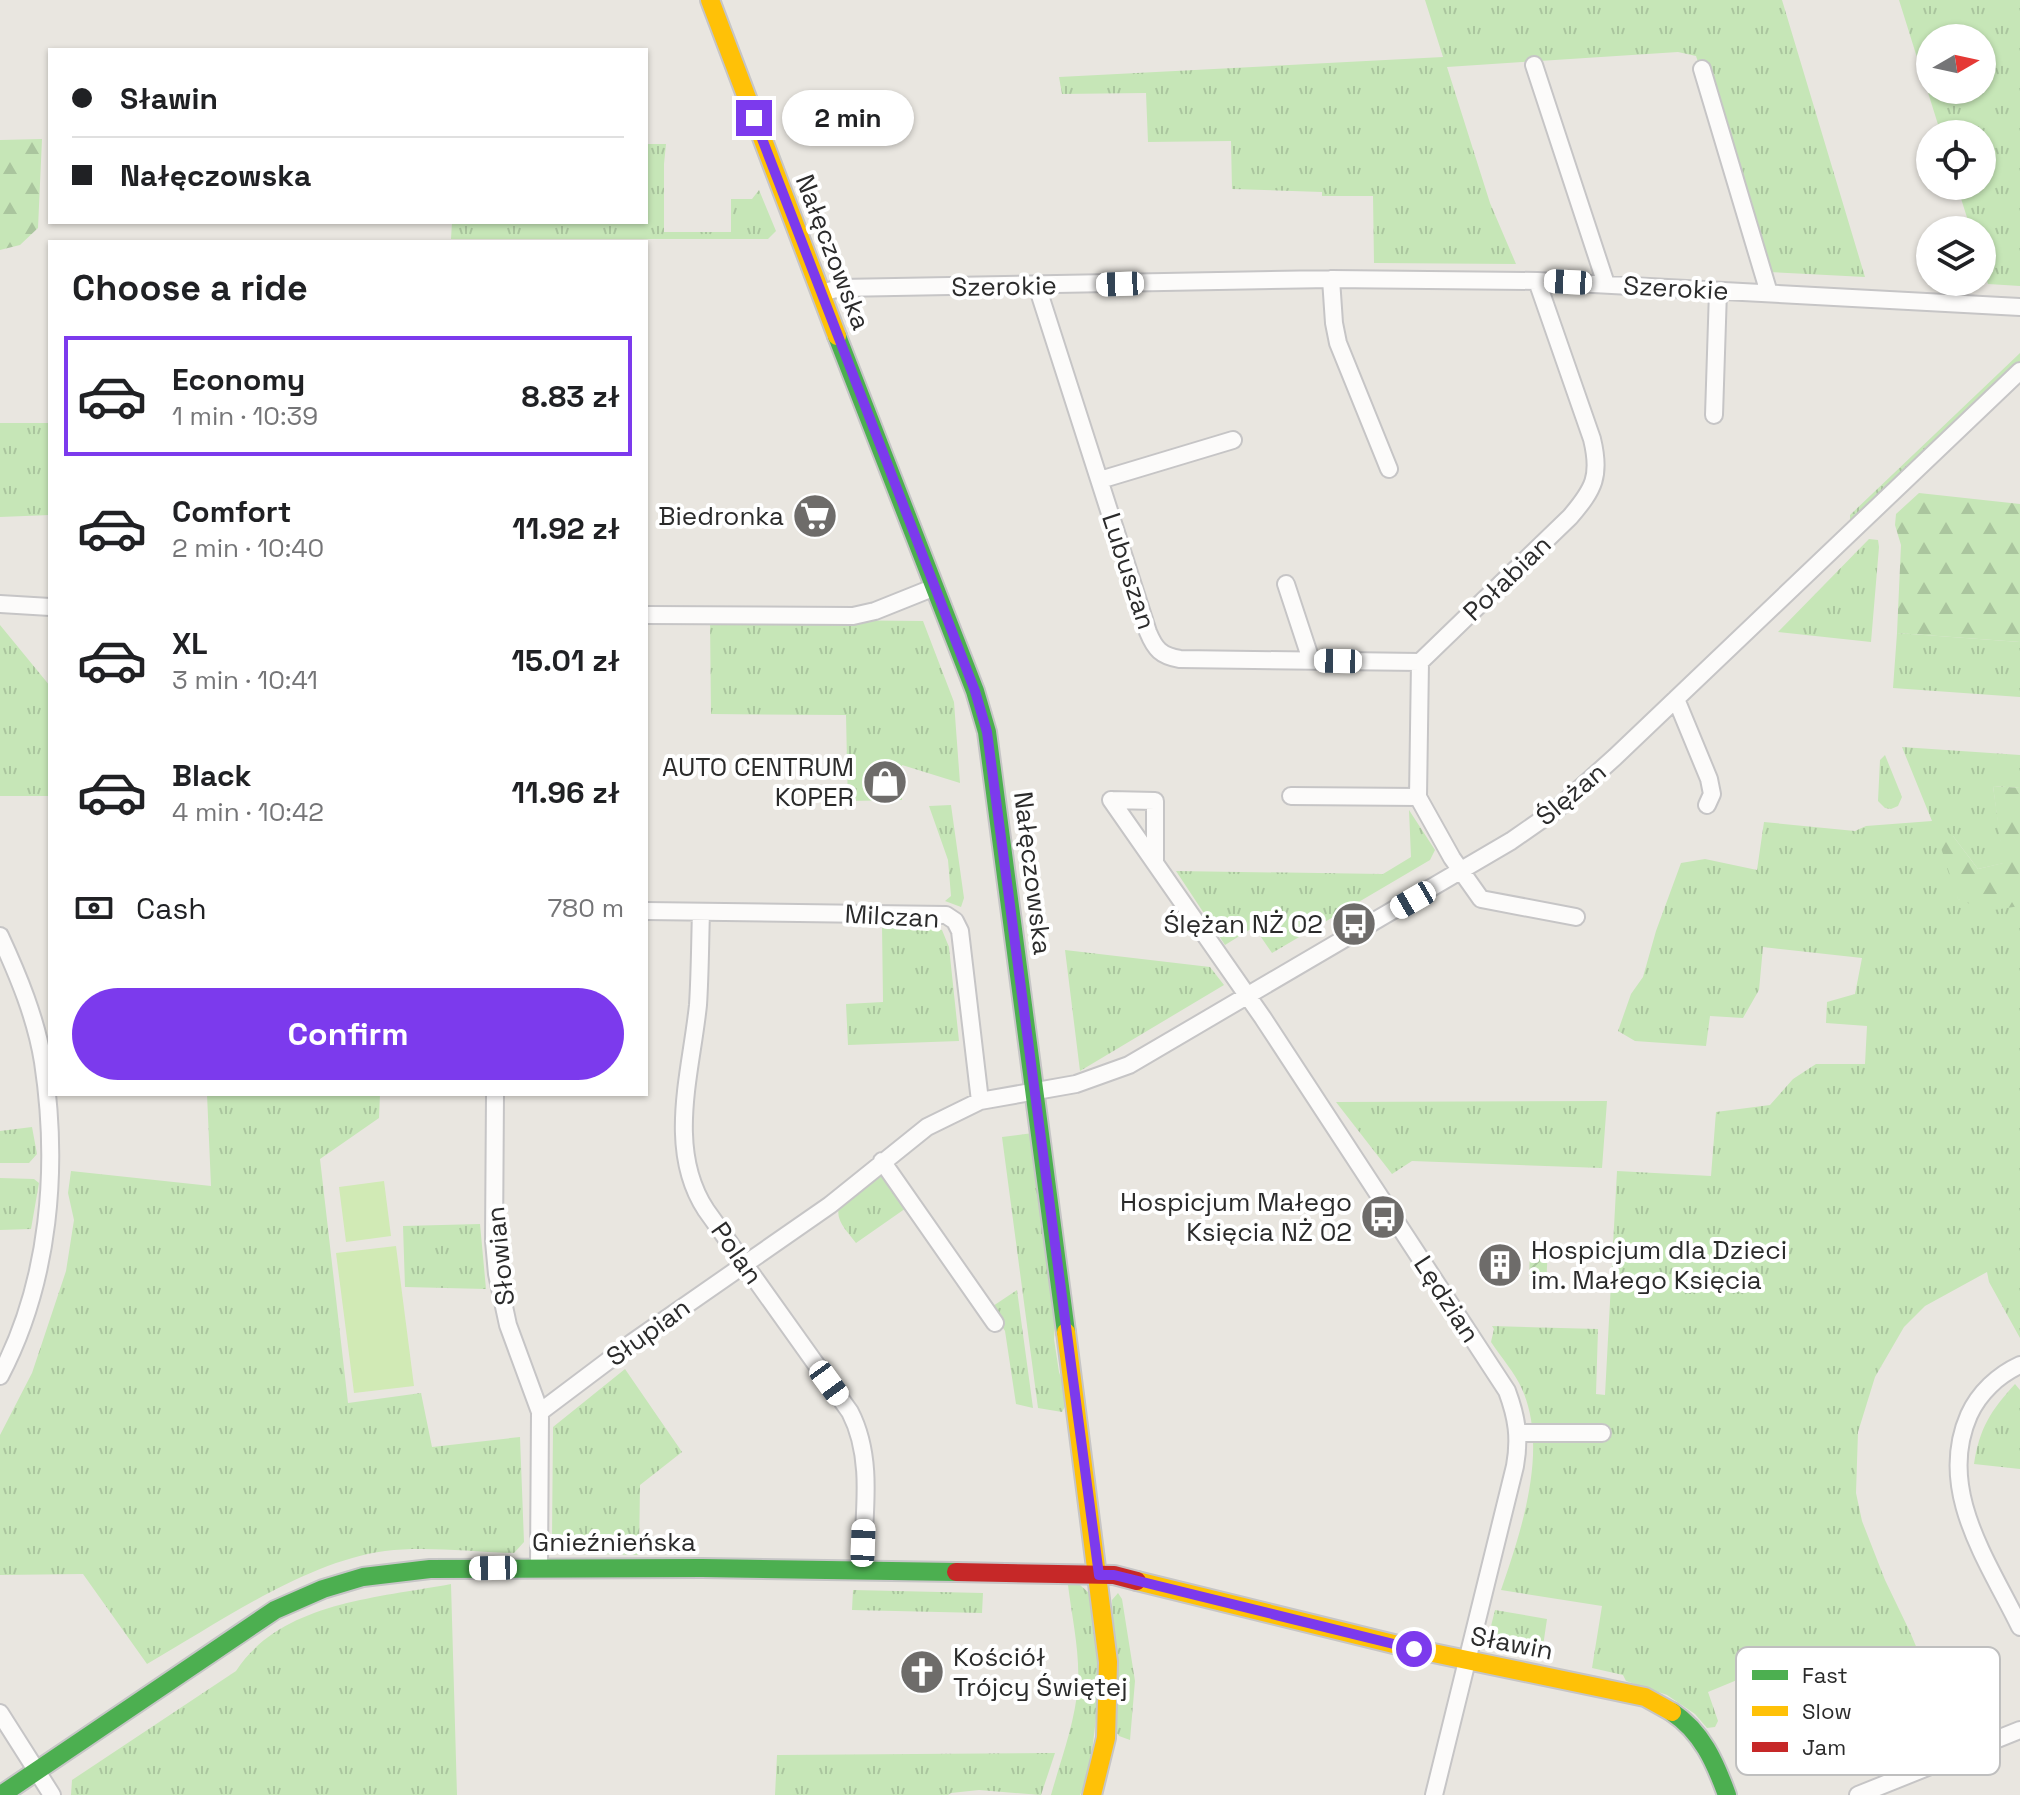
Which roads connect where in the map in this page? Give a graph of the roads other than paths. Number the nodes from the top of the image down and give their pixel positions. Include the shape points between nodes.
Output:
1 (710, 0) edge
2 (1534, 65) dead end
3 (1702, 69) dead end
4 (1331, 279) junction
5 (1537, 281) junction
6 (1606, 284) junction
7 (1037, 286) junction
8 (1718, 291) junction
9 (821, 293) junction
10 (1769, 293) junction
11 (2020, 307) edge
12 (2020, 371) edge
13 (1714, 415) dead end
14 (1233, 440) dead end
15 (1389, 469) dead end
16 (1100, 480) junction
17 (1286, 584) dead end
18 (935, 587) junction
19 (0, 604) edge
20 (48, 607) edge
21 (648, 615) edge
22 (1311, 660) junction
23 (1420, 662) junction
24 (1676, 699) junction
25 (1291, 796) dead end
26 (1418, 797) junction
27 (1707, 805) dead end
28 (1155, 862) junction
29 (1461, 872) junction
30 (648, 911) edge
31 (701, 912) junction
32 (1576, 917) dead end
33 (0, 936) edge
34 (1247, 997) junction
35 (1036, 1092) junction
36 (495, 1096) edge
37 (980, 1101) junction
38 (882, 1161) junction
39 (744, 1263) junction
40 (995, 1323) dead end
41 (2020, 1365) edge
42 (0, 1376) edge
43 (540, 1412) junction
44 (1519, 1433) junction
45 (1602, 1433) dead end
46 (539, 1567) junction
47 (862, 1570) junction
48 (1099, 1575) junction
49 (2020, 1627) edge
50 (1466, 1661) junction
51 (0, 1713) edge
52 (2020, 1730) edge
53 (2000, 1738) edge
54 (37, 1770) junction
55 (1908, 1775) edge
56 (1, 1795) edge
57 (52, 1795) edge
58 (1092, 1795) edge
59 (1434, 1795) edge
60 (1727, 1795) edge
61 (1858, 1795) edge

1 - 9 street, Nałęczowska
2 - 6 street
3 - 10 street
4 - 5 street, Szerokie
4 - 7 street, Szerokie
4 - 15 street via 1338,343
5 - 6 street, Szerokie
5 - 23 street, Połabian via 1592,439 1595,480 1570,517
6 - 8 street, Szerokie
7 - 9 street, Szerokie via 840,288
7 - 16 street, Lubuszan
8 - 10 street, Szerokie
8 - 13 street
9 - 18 street, Nałęczowska
10 - 11 street, Szerokie
12 - 24 street, Ślężan
14 - 16 street
16 - 22 street, Lubuszan via 1157,650 1180,659
17 - 22 street
18 - 21 street via 853,616
18 - 35 street, Nałęczowska via 987,732
19 - 20 street
22 - 23 street, Lubuszan
23 - 26 street
24 - 27 street via 1709,779 1712,794
24 - 29 street, Ślężan via 1557,809
25 - 26 street
26 - 29 street
28 - 28 street, Lędzian via 1155,801 1111,800
28 - 34 street, Lędzian
29 - 32 street via 1487,902
29 - 34 street, Ślężan
30 - 31 street, Milczan
31 - 37 street, Milczan via 936,913 955,921
31 - 39 street, Polan via 684,1152 698,1198
33 - 42 street via 33,1019 42,1061 50,1171 33,1290
34 - 35 street, Ślężan via 1129,1065
34 - 44 street, Lędzian via 1507,1391
35 - 37 street, Słupian
35 - 48 street, Nałęczowska
36 - 43 street, Słowian via 497,1274 508,1325
37 - 38 street, Słupian via 927,1127
38 - 39 street, Słupian via 830,1205
38 - 40 street
39 - 43 street, Słupian
39 - 47 street, Polan via 861,1435
41 - 49 street via 1992,1383 1971,1410 1957,1461 1960,1497
43 - 46 street
44 - 45 street
44 - 50 street, Lędzian
46 - 47 street, Gnieźnieńska
46 - 54 street, Gnieźnieńska via 404,1571 363,1577 299,1599 229,1638
47 - 48 street, Gnieźnieńska
48 - 50 street, Sławin
48 - 58 street, Nałęczowska via 1110,1717
50 - 59 street, Lędzian
50 - 60 street, Sławin via 1645,1697 1676,1713 1702,1741
51 - 54 street
52 - 53 street
54 - 56 street, Gnieźnieńska
54 - 57 street
55 - 61 street

